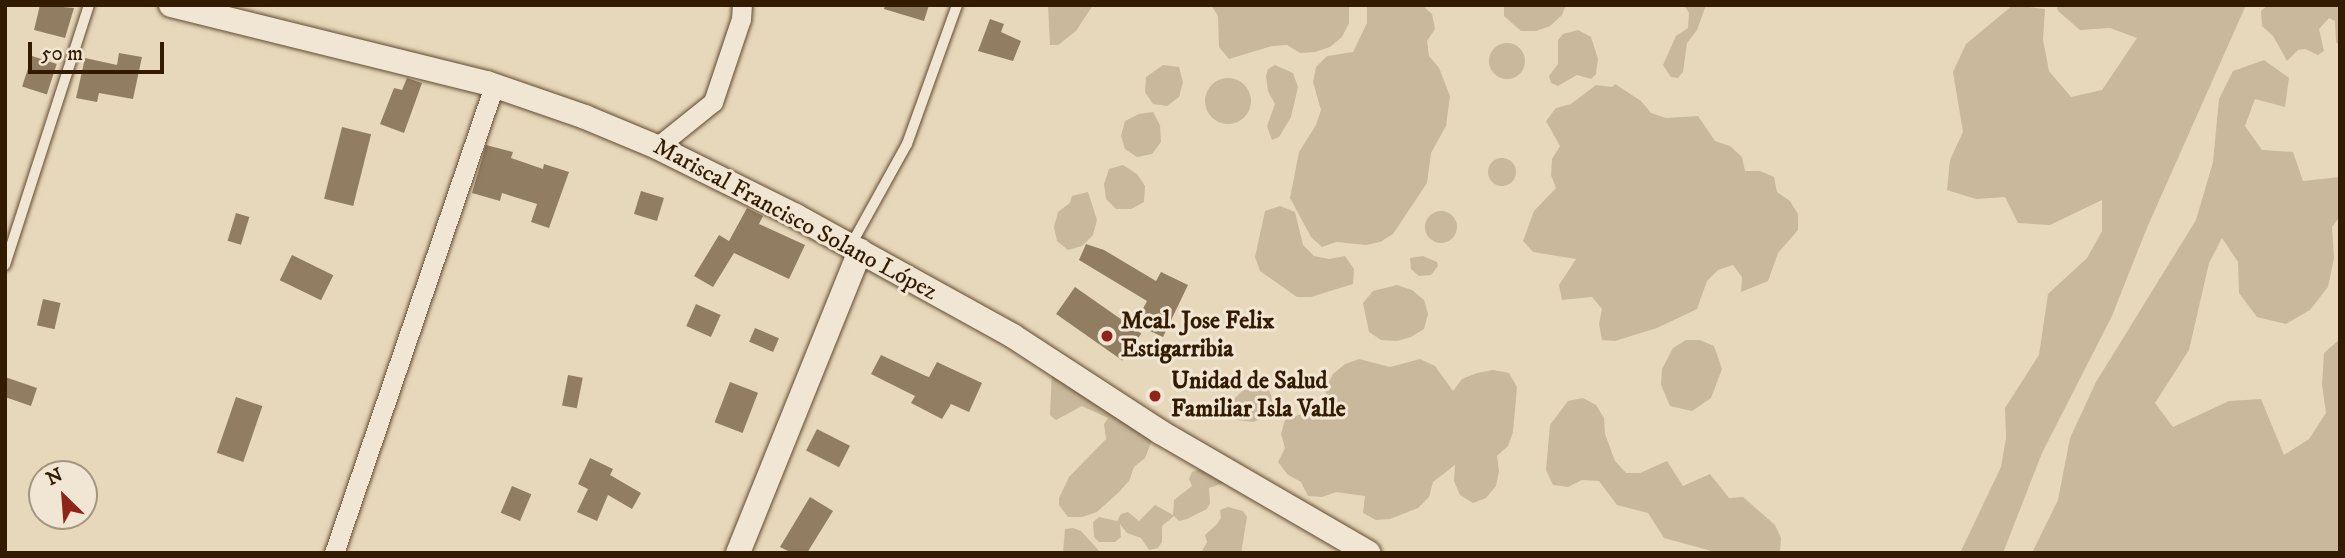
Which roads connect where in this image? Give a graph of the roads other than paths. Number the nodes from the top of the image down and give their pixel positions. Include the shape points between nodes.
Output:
1 (89, 5) edge
2 (171, 5) edge
3 (742, 5) edge
4 (957, 5) edge
5 (494, 85) junction
6 (657, 147) junction
7 (856, 249) junction
8 (5, 265) edge
9 (334, 553) edge
10 (738, 553) edge
11 (1369, 553) edge

1 - 8 lane
2 - 5 street, Mariscal Francisco Solano López
3 - 6 street via 713,103
4 - 7 lane via 907,144
5 - 6 street, Mariscal Francisco Solano López
5 - 9 street
6 - 7 street, Mariscal Francisco Solano López
7 - 10 street
7 - 11 street, Mariscal Francisco Solano López via 1013,336 1160,432

